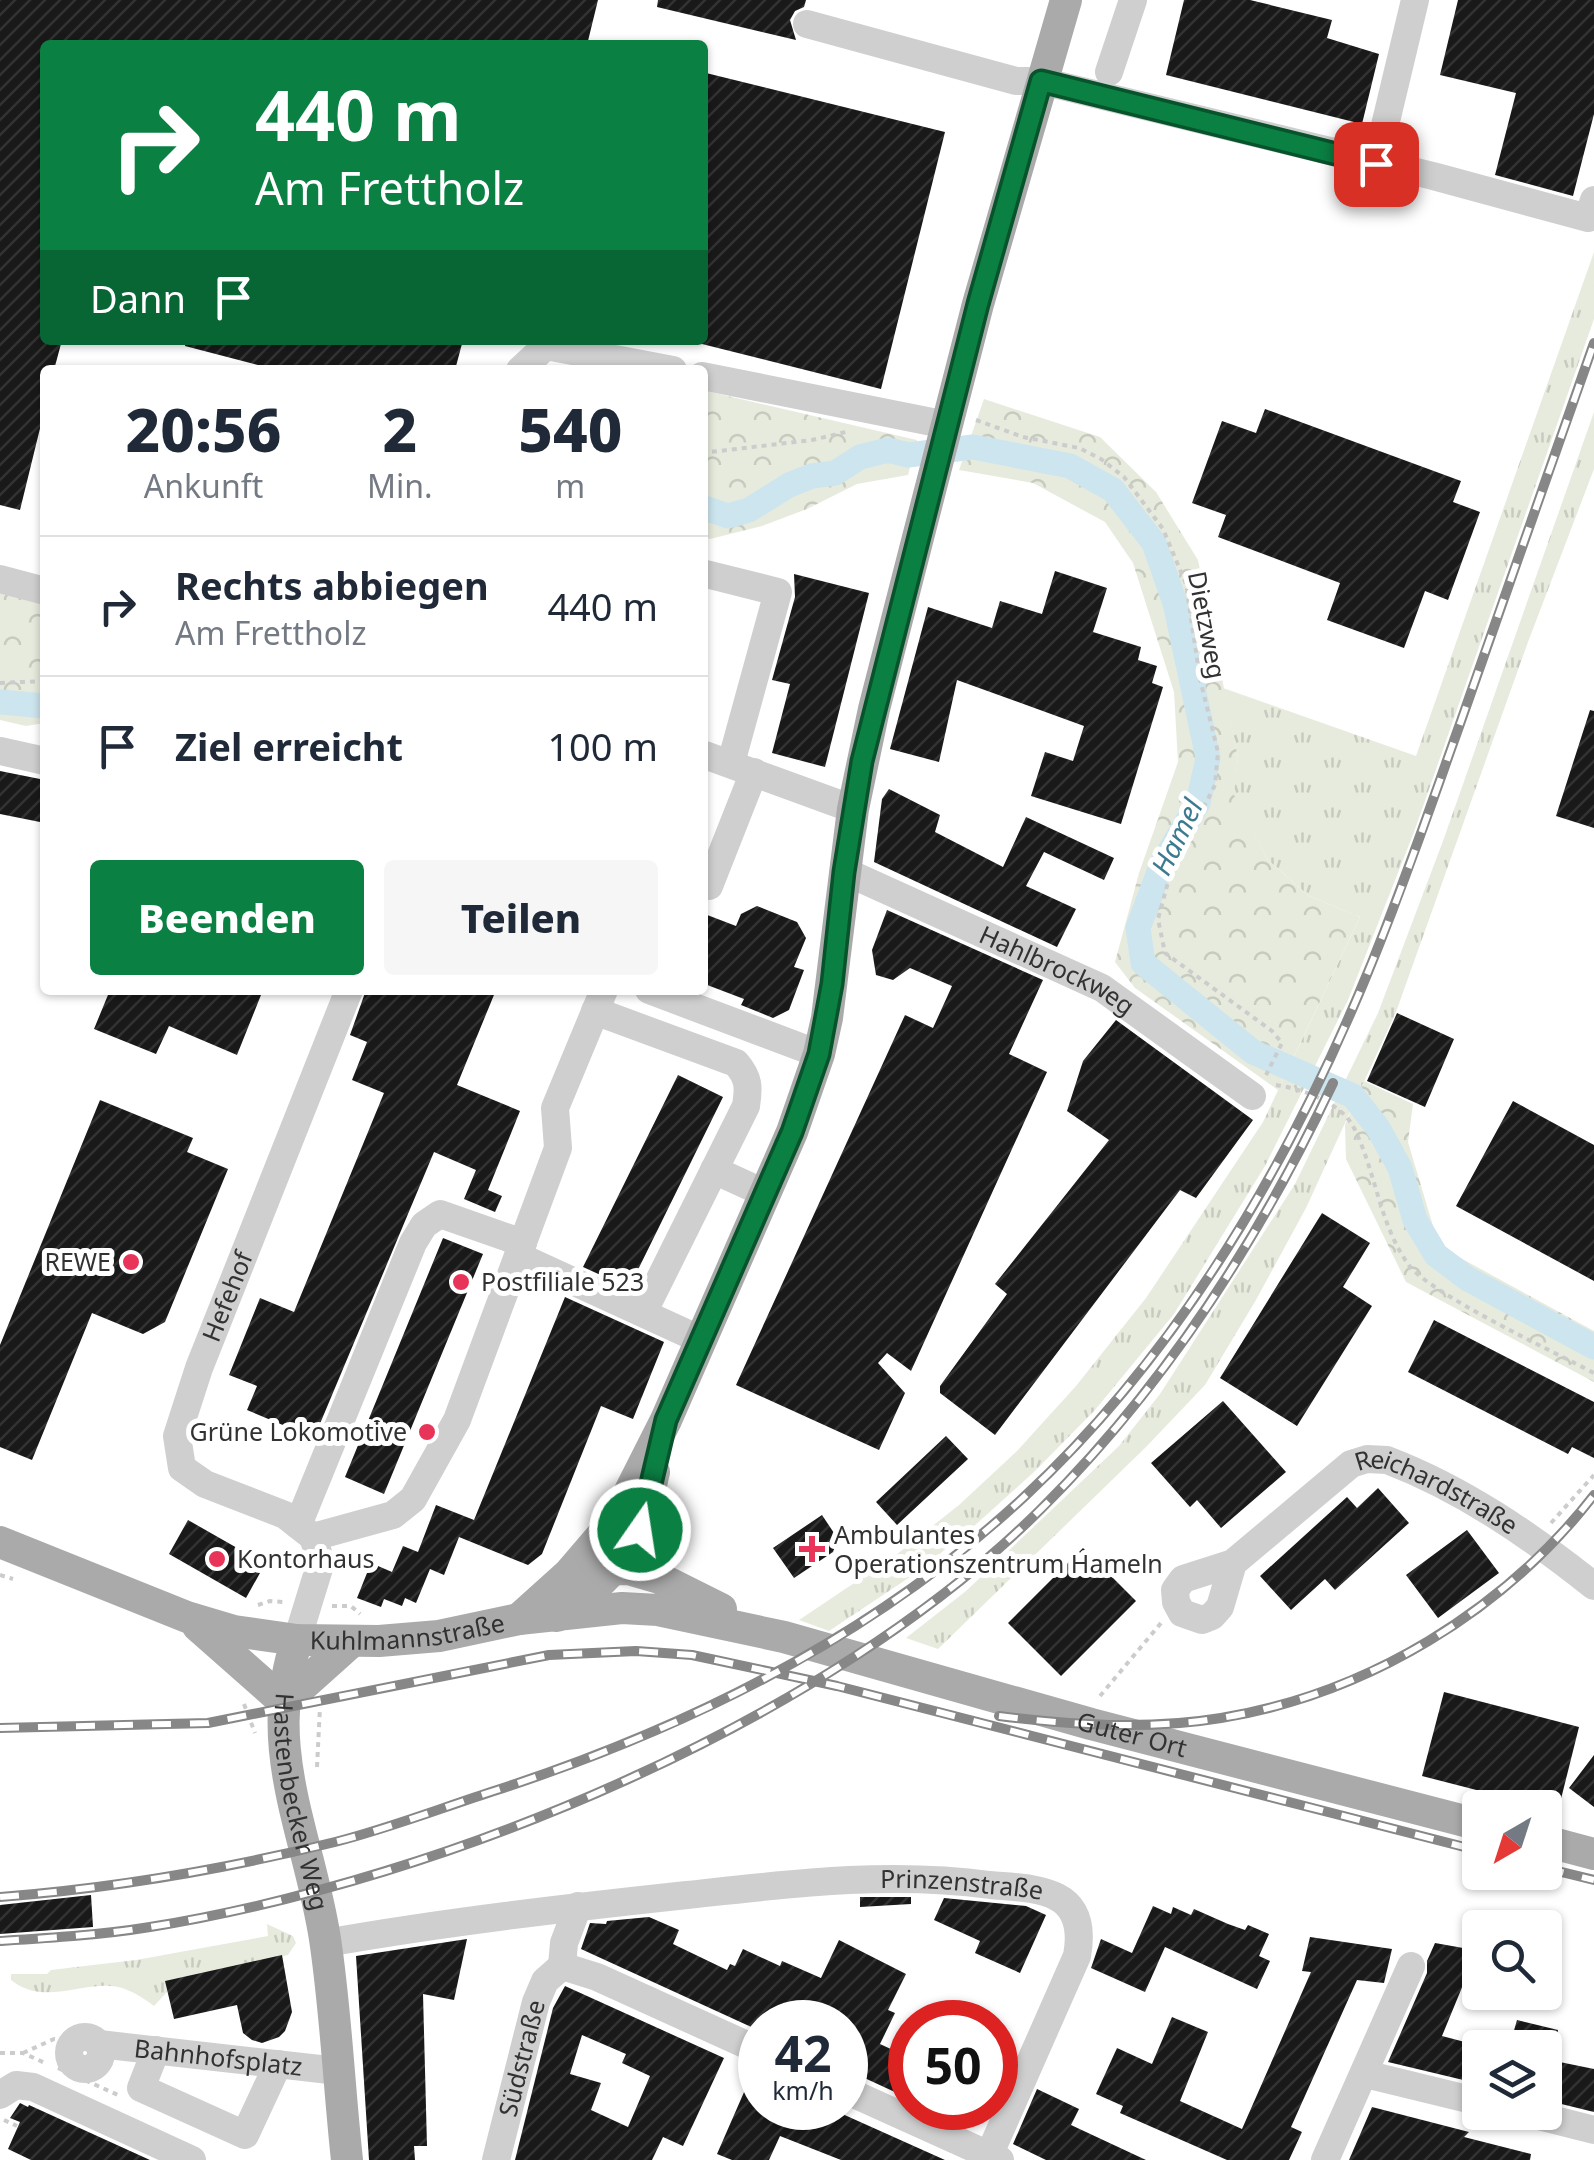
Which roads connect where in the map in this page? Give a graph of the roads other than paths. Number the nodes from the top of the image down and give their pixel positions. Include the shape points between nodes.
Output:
1 (1066, 0) edge
2 (1133, 0) edge
3 (1415, 0) edge
4 (807, 24) dead end
5 (1109, 72) dead end
6 (1041, 81) junction
7 (1376, 164) junction
8 (1594, 200) edge
9 (525, 365) edge
10 (646, 365) edge
11 (708, 377) edge
12 (945, 432) junction
13 (708, 579) edge
14 (0, 580) edge
15 (40, 589) edge
16 (0, 751) edge
17 (708, 756) edge
18 (40, 760) edge
19 (742, 768) junction
20 (853, 810) junction
21 (844, 872) junction
22 (709, 886) dead end
23 (347, 995) edge
24 (662, 995) edge
25 (599, 1001) edge
26 (819, 1054) junction
27 (1257, 1090) road end
28 (714, 1170) junction
29 (764, 1193) junction
30 (521, 1249) junction
31 (643, 1312) junction
32 (699, 1339) junction
33 (628, 1525) junction
34 (305, 1531) junction
35 (0, 1542) edge
36 (612, 1570) junction
37 (569, 1574) junction
38 (1594, 1586) edge
39 (659, 1594) junction
40 (1182, 1613) road end
41 (187, 1616) junction
42 (557, 1616) junction
43 (518, 1619) junction
44 (297, 1640) junction
45 (351, 1642) junction
46 (284, 1702) junction
47 (1462, 1819) edge
48 (1562, 1846) edge
49 (1594, 1854) edge
50 (578, 1906) junction
51 (326, 1943) junction
52 (562, 1966) junction
53 (1411, 1966) dead end
54 (738, 2041) edge
55 (87, 2042) road end
56 (156, 2050) junction
57 (278, 2064) junction
58 (338, 2071) junction
59 (1364, 2074) junction
60 (0, 2094) edge
61 (1462, 2098) edge
62 (868, 2101) edge
63 (1562, 2122) edge
64 (1594, 2130) edge
65 (992, 2158) edge
66 (192, 2160) edge
67 (347, 2160) edge
68 (496, 2160) edge
69 (1325, 2160) edge

1 - 6 main road, Kuhlmannstraße
2 - 5 street
3 - 7 street
4 - 6 street via 1016,81
6 - 7 street
6 - 12 main road, Kuhlmannstraße
7 - 8 street via 1588,218
9 - 10 street via 546,346
11 - 12 street
12 - 20 main road, Kuhlmannstraße
13 - 19 street via 778,592
14 - 15 street
16 - 18 street
17 - 19 street
19 - 20 street
19 - 22 street
20 - 21 main road, Kuhlmannstraße
21 - 26 main road, Kuhlmannstraße
21 - 27 street, Hahlbrockweg via 1102,988
23 - 34 street, Hefehof via 176,1436 182,1468
24 - 26 street
25 - 28 street via 736,1063 747,1075 746,1106
25 - 30 street via 554,1108 558,1148
26 - 29 main road, Kuhlmannstraße
28 - 29 street
28 - 31 street
29 - 32 main road, Kuhlmannstraße
30 - 31 street
30 - 34 street via 457,1420 413,1499 393,1515
30 - 34 street via 440,1214 424,1225 328,1452
31 - 32 street
32 - 33 main road, Kuhlmannstraße
33 - 36 main road via 610,1550
33 - 37 main road, Kuhlmannstraße
33 - 39 main road
34 - 44 street via 321,1562
35 - 41 main road
36 - 37 main road
36 - 39 main road, Guter Ort via 628,1595
36 - 42 main road
37 - 43 main road, Kuhlmannstraße
38 - 40 street, Reichardstraße via 1498,1516 1405,1467 1366,1459 1335,1474 1233,1563 1182,1579 1175,1590
39 - 42 main road, Kuhlmannstraße via 622,1608
39 - 47 main road, Guter Ort via 688,1595 784,1637 1076,1720
41 - 44 main road
41 - 46 main road
42 - 43 main road, Kuhlmannstraße
43 - 45 main road, Kuhlmannstraße via 438,1636
44 - 45 main road, Kuhlmannstraße
44 - 46 main road, Hastenbecker Weg
45 - 46 main road
46 - 51 main road, Hastenbecker Weg via 292,1809
48 - 49 main road
50 - 51 street, Prinzenstraße
50 - 52 street
50 - 65 street, Prinzenstraße via 882,1878 936,1878 1058,1897 1081,1932 1077,1956
51 - 58 main road, Hastenbecker Weg
52 - 54 street
52 - 68 street, Südstraße via 536,2002
53 - 59 street
55 - 56 street, Bahnhofsplatz
56 - 57 street, Bahnhofsplatz
56 - 57 street via 140,2088 245,2134
57 - 58 street, Bahnhofsplatz
58 - 67 main road, Hastenbecker Weg
59 - 61 street
59 - 69 street
60 - 66 street via 16,2085 33,2087
62 - 65 street
63 - 64 street

